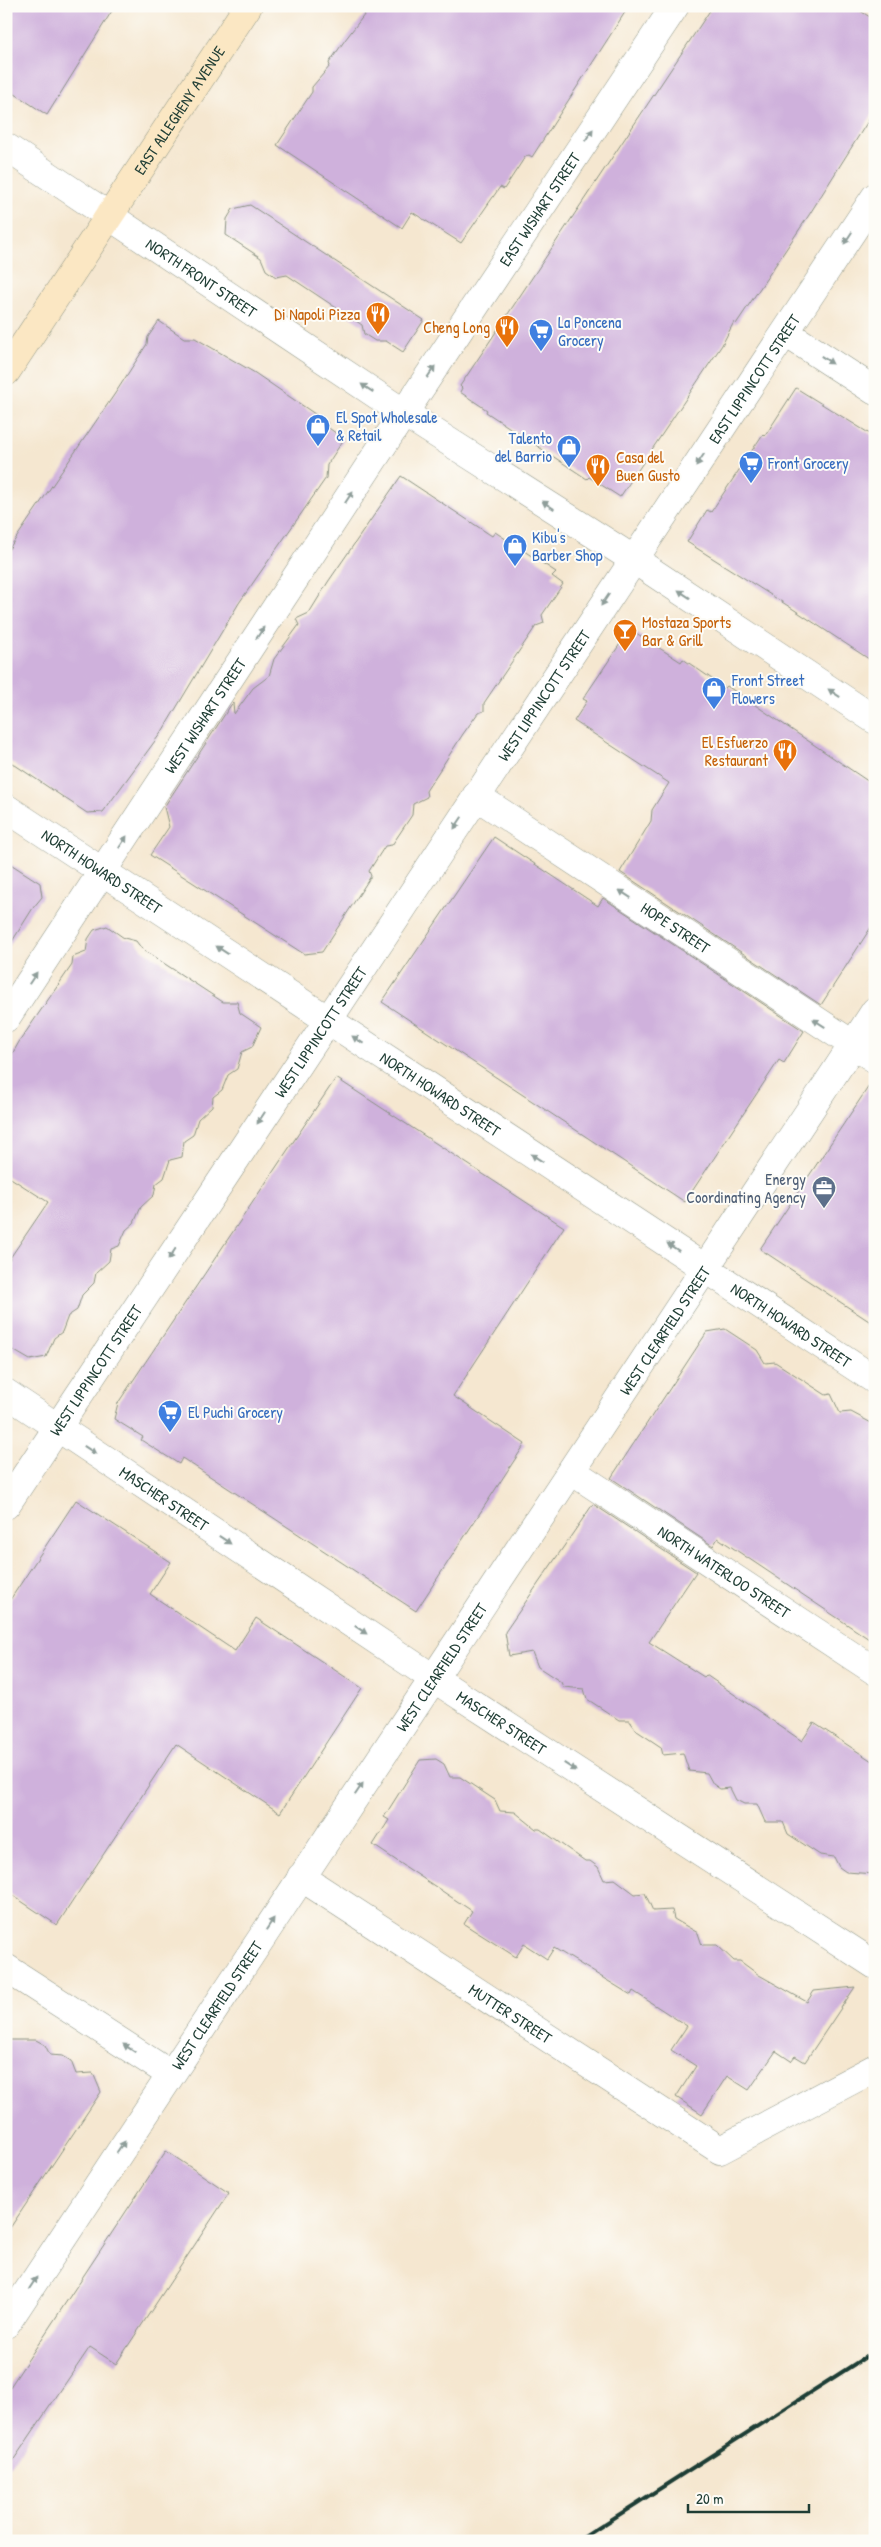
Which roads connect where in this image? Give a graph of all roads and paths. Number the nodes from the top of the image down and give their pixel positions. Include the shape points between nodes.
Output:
1 (248, 6) edge
2 (675, 6) edge
3 (6, 146) edge
4 (875, 197) edge
5 (110, 215) junction
6 (786, 333) junction
7 (6, 372) edge
8 (875, 391) edge
9 (404, 413) junction
10 (632, 559) junction
11 (875, 720) edge
12 (476, 796) junction
13 (6, 808) edge
14 (104, 872) junction
15 (875, 1011) edge
16 (6, 1018) edge
17 (327, 1019) junction
18 (864, 1052) edge
19 (706, 1270) junction
20 (875, 1380) edge
21 (6, 1393) edge
22 (58, 1428) junction
23 (573, 1472) junction
24 (6, 1505) edge
25 (875, 1671) edge
26 (433, 1678) junction
27 (301, 1877) junction
28 (875, 1965) edge
29 (6, 1968) edge
30 (875, 2068) edge
31 (170, 2074) junction
32 (10, 2311) edge

1 - 5 main road, EAST ALLEGHENY AVENUE
9 -> 2 street, EAST WISHART STREET
3 - 5 street, NORTH FRONT STREET
4 -> 6 street, EAST LIPPINCOTT STREET
5 - 7 main road, EAST ALLEGHENY AVENUE
9 -> 5 street, NORTH FRONT STREET
6 -> 8 street
6 -> 10 street, EAST LIPPINCOTT STREET
10 -> 9 street, NORTH FRONT STREET
14 -> 9 street, WEST WISHART STREET
11 -> 10 street, NORTH FRONT STREET
10 -> 12 street, WEST LIPPINCOTT STREET
12 -> 17 street, WEST LIPPINCOTT STREET
18 -> 12 street, HOPE STREET
13 - 14 street, NORTH HOWARD STREET
16 -> 14 street, WEST WISHART STREET
17 -> 14 street, NORTH HOWARD STREET
15 - 18 street, WEST CLEARFIELD STREET
19 -> 17 street, NORTH HOWARD STREET
17 -> 22 street, WEST LIPPINCOTT STREET
18 - 19 street, WEST CLEARFIELD STREET
19 - 20 street, NORTH HOWARD STREET
19 - 23 street, WEST CLEARFIELD STREET
21 - 22 street, MASCHER STREET
22 - 24 street, WEST LIPPINCOTT STREET
22 -> 26 street, MASCHER STREET
23 - 25 street, NORTH WATERLOO STREET
23 - 26 street, WEST CLEARFIELD STREET
27 -> 26 street, WEST CLEARFIELD STREET
26 -> 28 street, MASCHER STREET
27 - 30 street, MUTTER STREET via 720,2150
31 -> 27 street, WEST CLEARFIELD STREET
31 -> 29 street
32 -> 31 street, WEST CLEARFIELD STREET

